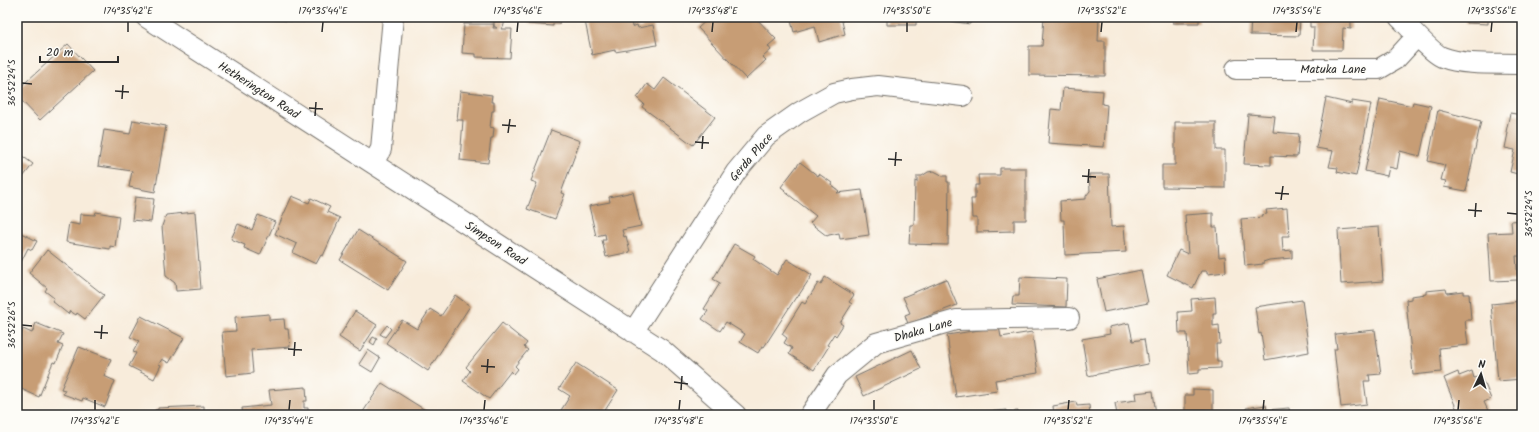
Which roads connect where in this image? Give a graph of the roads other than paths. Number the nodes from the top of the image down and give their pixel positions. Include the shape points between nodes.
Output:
1 (146, 17) edge
2 (393, 17) edge
3 (1399, 17) edge
4 (1417, 36) junction
5 (1522, 64) edge
6 (1236, 69) dead end
7 (963, 96) dead end
8 (373, 163) junction
9 (1069, 318) dead end
10 (634, 332) junction
11 (736, 415) edge
12 (810, 415) edge

1 - 8 street, Hetherington Road
2 - 8 street via 381,149
3 - 4 street
4 - 5 street via 1441,56 1466,62
4 - 6 street, Matuka Lane via 1396,60 1379,69
7 - 10 street, Gerda Place via 878,86 852,89 834,93 800,112 766,136 736,172
8 - 10 street, Simpson Road
9 - 12 street, Dhaka Lane via 956,320 876,343 837,374
10 - 11 street, Simpson Road via 662,350

